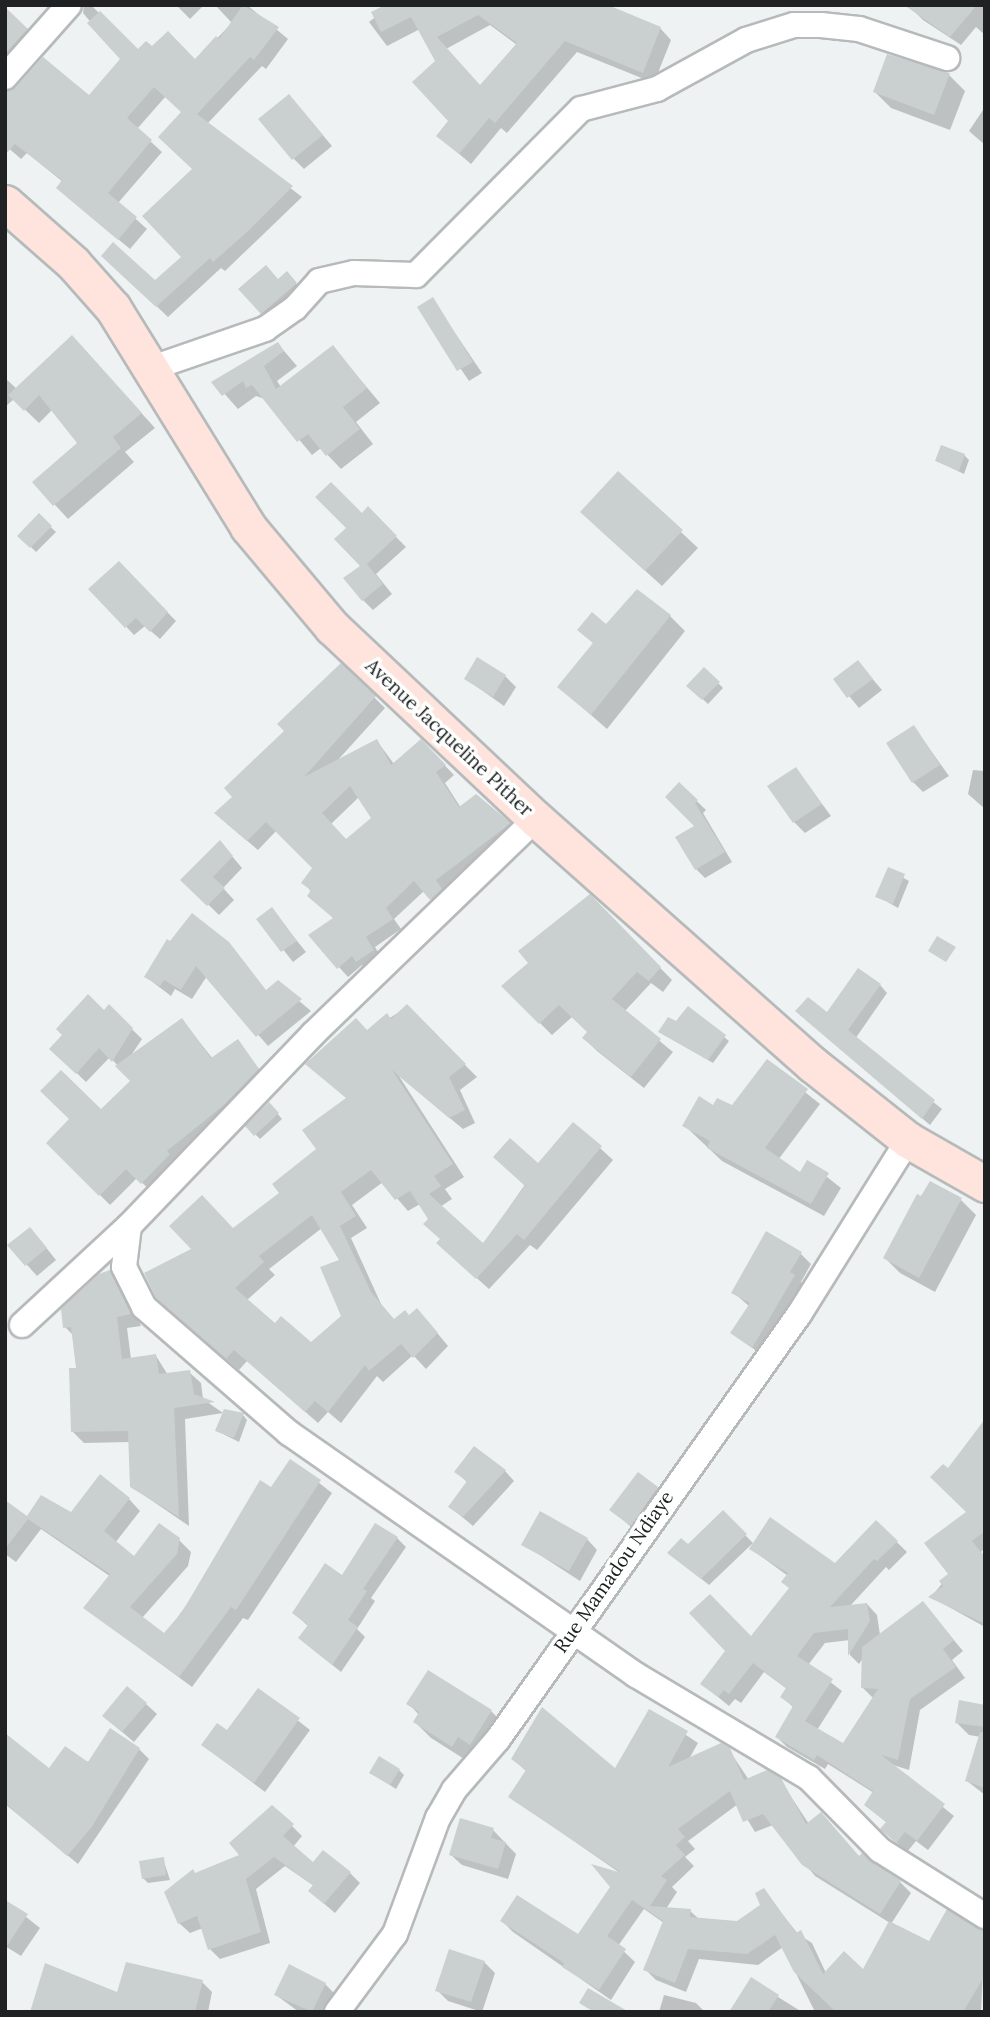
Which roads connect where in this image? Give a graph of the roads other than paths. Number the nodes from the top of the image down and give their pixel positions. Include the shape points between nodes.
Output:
1 (69, 5) edge
2 (947, 58) dead end
3 (5, 77) edge
4 (5, 203) edge
5 (152, 368) junction
6 (536, 819) junction
7 (908, 1140) junction
8 (985, 1184) edge
9 (130, 1226) junction
10 (22, 1325) dead end
11 (572, 1630) junction
12 (985, 1916) edge
13 (337, 2012) edge

1 - 3 street
2 - 5 street via 859,29 821,25 794,26 746,40 657,89 581,109 416,275 355,273 319,281 295,308 265,329
4 - 5 street, Avenue Jacqueline Pither via 95,287
5 - 6 street, Avenue Jacqueline Pither via 248,527 299,592
6 - 7 street, Avenue Jacqueline Pither via 764,1023
6 - 9 street via 313,1034
7 - 8 street, Avenue Jacqueline Pither
7 - 11 street, Rue Mamadou Ndiaye via 800,1313
9 - 10 street
9 - 11 street via 124,1267 144,1307 289,1433
11 - 12 street via 636,1675 809,1778 880,1850
11 - 13 street, Rue Mamadou Ndiaye via 498,1739 454,1790 438,1818 395,1934

